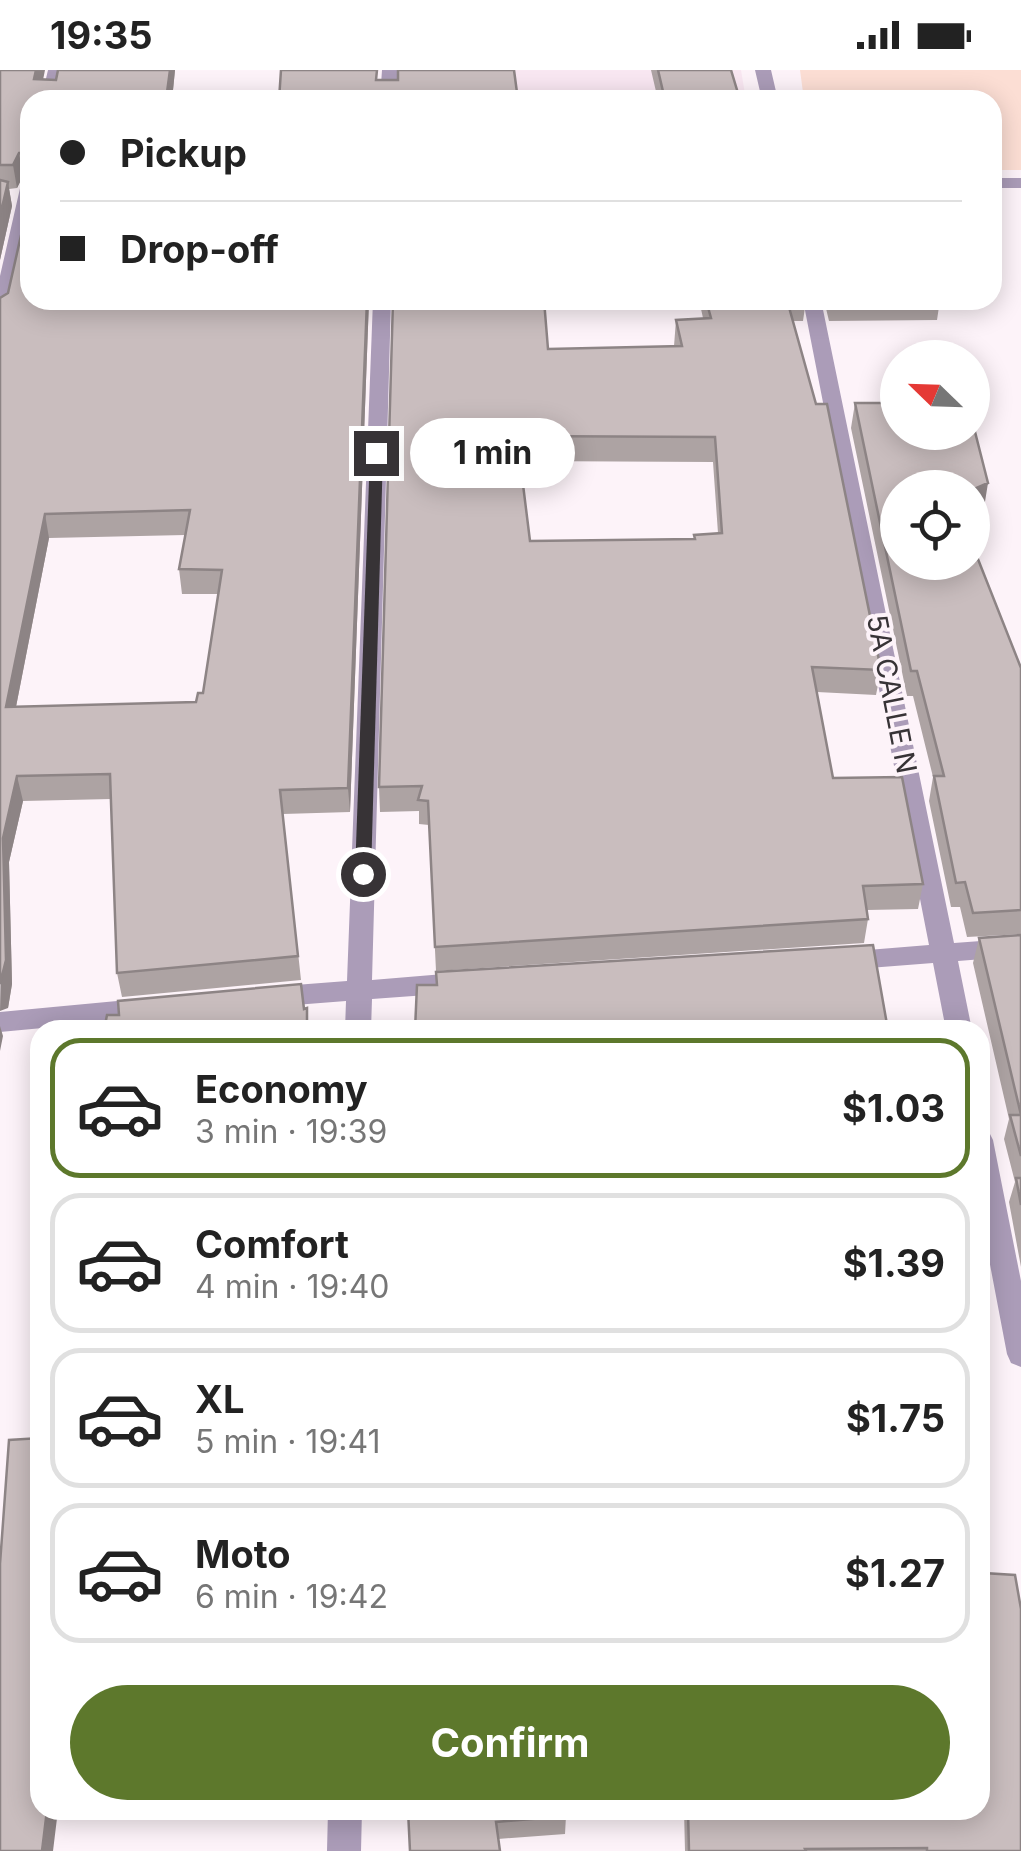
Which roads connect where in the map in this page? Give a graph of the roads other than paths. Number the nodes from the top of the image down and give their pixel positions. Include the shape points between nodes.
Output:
1 (20, 218) edge
2 (382, 310) edge
3 (814, 310) edge
4 (0, 316) edge
5 (1021, 948) edge
6 (944, 954) junction
7 (808, 962) edge
8 (496, 981) edge
9 (359, 989) junction
10 (246, 999) edge
11 (170, 1006) edge
12 (358, 1020) edge
13 (957, 1020) edge
14 (0, 1022) edge
15 (990, 1192) edge
16 (1021, 1354) edge
17 (345, 1820) edge
18 (344, 1851) edge

1 - 4 street
2 - 9 street
3 - 6 street, 5A CALLE N
5 - 6 street
6 - 7 street
6 - 13 street, 5A CALLE N
8 - 9 street
9 - 10 street
9 - 12 street
11 - 14 street
15 - 16 street
17 - 18 street

